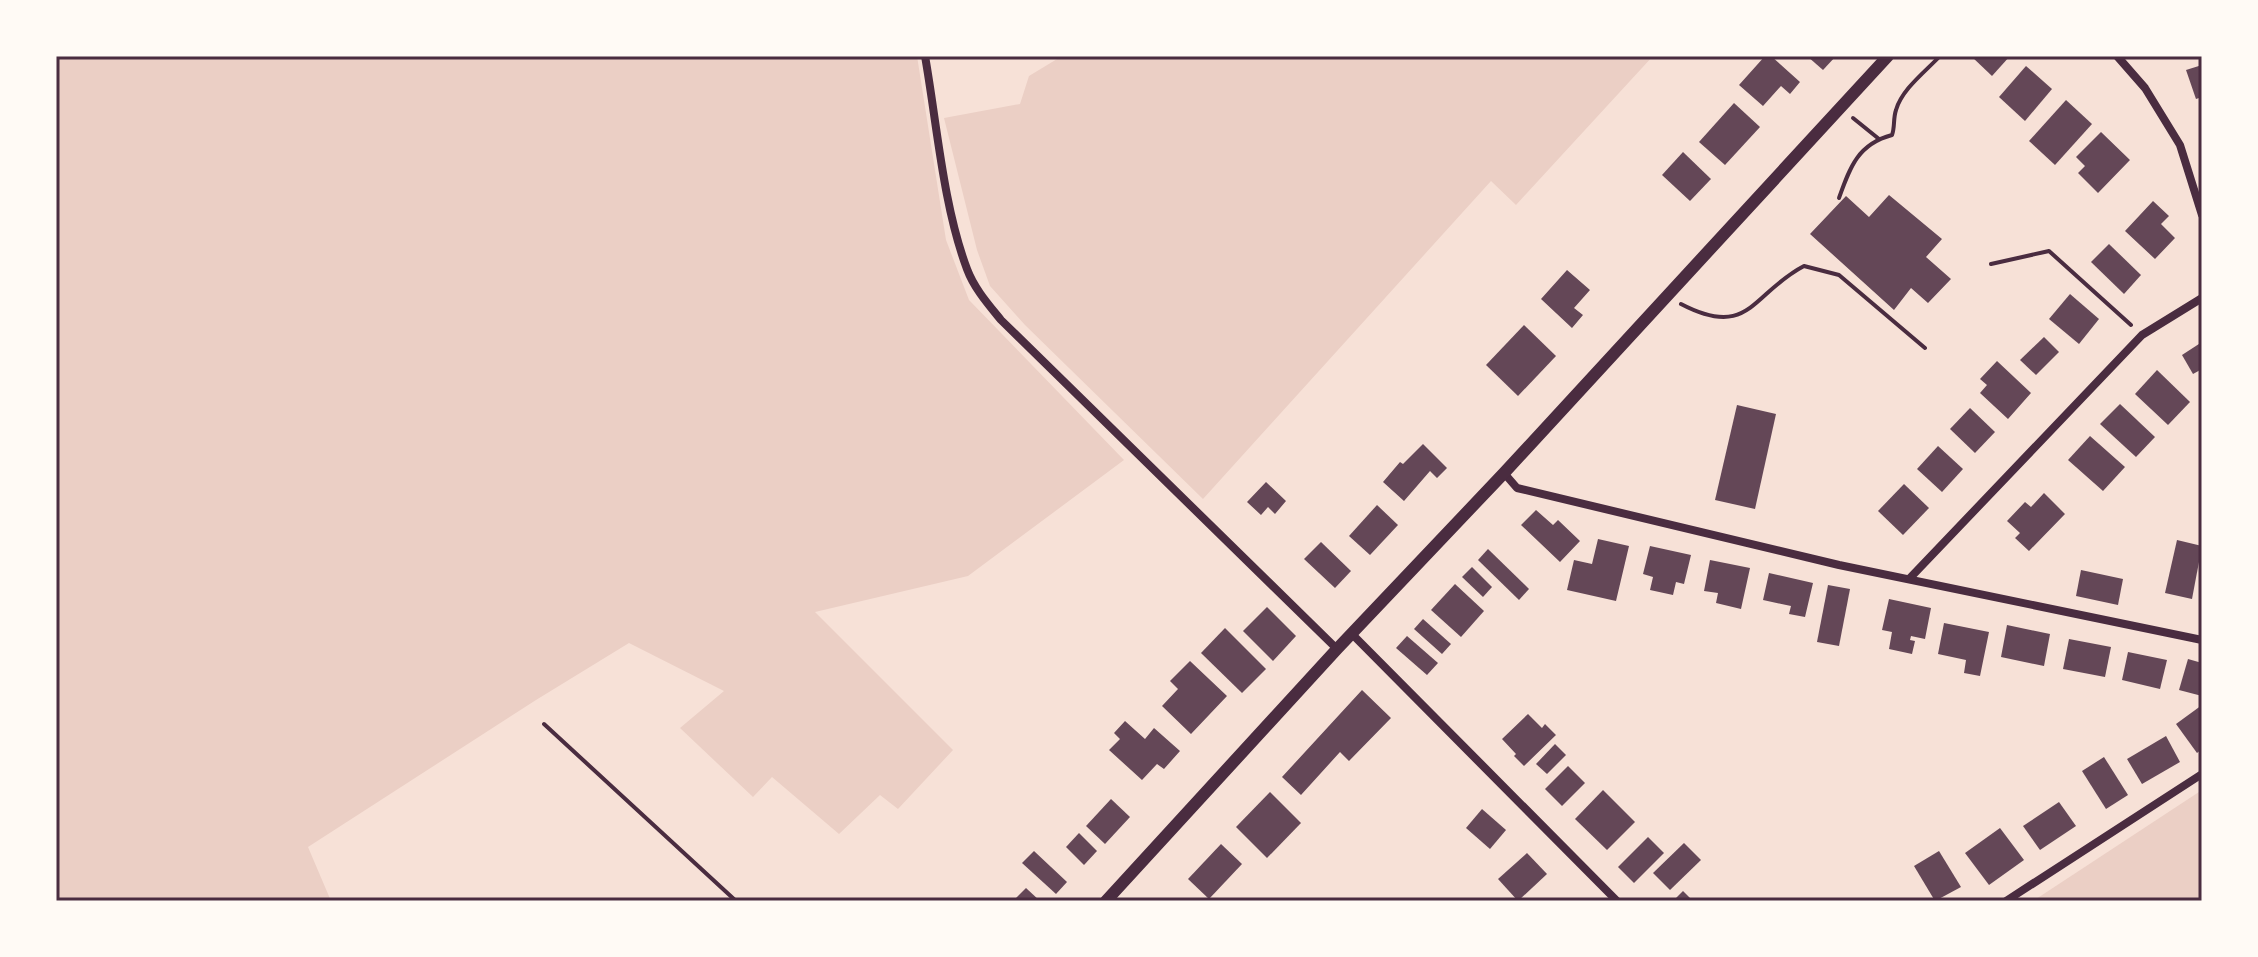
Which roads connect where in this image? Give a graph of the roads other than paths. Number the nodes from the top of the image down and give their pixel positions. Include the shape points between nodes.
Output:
1 (925, 56) edge
2 (1888, 56) edge
3 (2117, 56) edge
4 (2202, 215) edge
5 (2202, 298) edge
6 (1504, 473) junction
7 (1910, 578) junction
8 (1352, 634) junction
9 (2202, 640) edge
10 (1337, 649) junction
11 (544, 724) dead end
12 (2202, 774) edge
13 (736, 901) edge
14 (1106, 901) edge
15 (1617, 901) edge
16 (2006, 901) edge

1 - 10 street via 953,217 980,294
2 - 6 main road
3 - 4 street via 2145,88 2180,145
5 - 7 street via 2142,335
6 - 7 street via 1517,488
6 - 8 main road
7 - 9 street
8 - 10 main road
8 - 15 street
10 - 14 main road
11 - 13 lane
12 - 16 street

